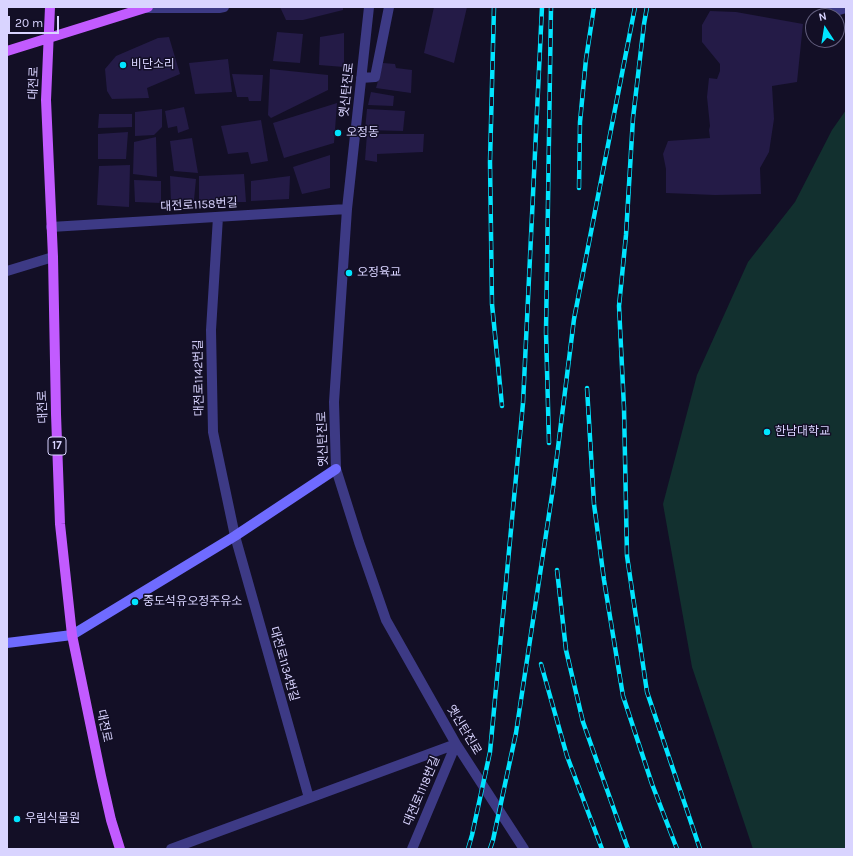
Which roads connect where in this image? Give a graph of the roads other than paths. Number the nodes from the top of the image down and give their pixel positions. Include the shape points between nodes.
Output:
1 (50, 7) edge
2 (147, 7) edge
3 (224, 7) edge
4 (369, 7) edge
5 (389, 7) edge
6 (49, 38) junction
7 (7, 51) edge
8 (361, 78) junction
9 (347, 209) junction
10 (218, 217) junction
11 (51, 227) junction
12 (53, 257) junction
13 (7, 271) edge
14 (336, 469) junction
15 (235, 536) junction
16 (72, 635) junction
17 (7, 643) edge
18 (456, 744) junction
19 (309, 798) junction
20 (120, 849) edge
21 (171, 849) edge
22 (412, 849) edge
23 (524, 849) edge

1 - 6 main road, 대전로 / 17
2 - 3 street
2 - 6 main road
4 - 8 street, 옛신탄진로
5 - 8 street via 375,77
6 - 7 main road
6 - 11 main road, 대전로 / 17 via 46,100
8 - 9 street, 옛신탄진로
9 - 10 street, 대전로1158번길
9 - 14 street, 옛신탄진로 via 334,402
10 - 11 street, 대전로1158번길
10 - 15 street, 대전로1142번길 via 211,330 213,432
11 - 12 main road, 대전로 / 17
12 - 13 street
12 - 16 main road, 대전로 / 17 via 60,524
14 - 15 street
14 - 18 street, 옛신탄진로 via 386,620
15 - 16 street
15 - 19 street, 대전로1134번길
16 - 17 street
16 - 20 main road, 대전로 / 17 via 101,776
18 - 19 street
18 - 22 street, 대전로1118번길
18 - 23 street, 옛신탄진로
19 - 21 street

